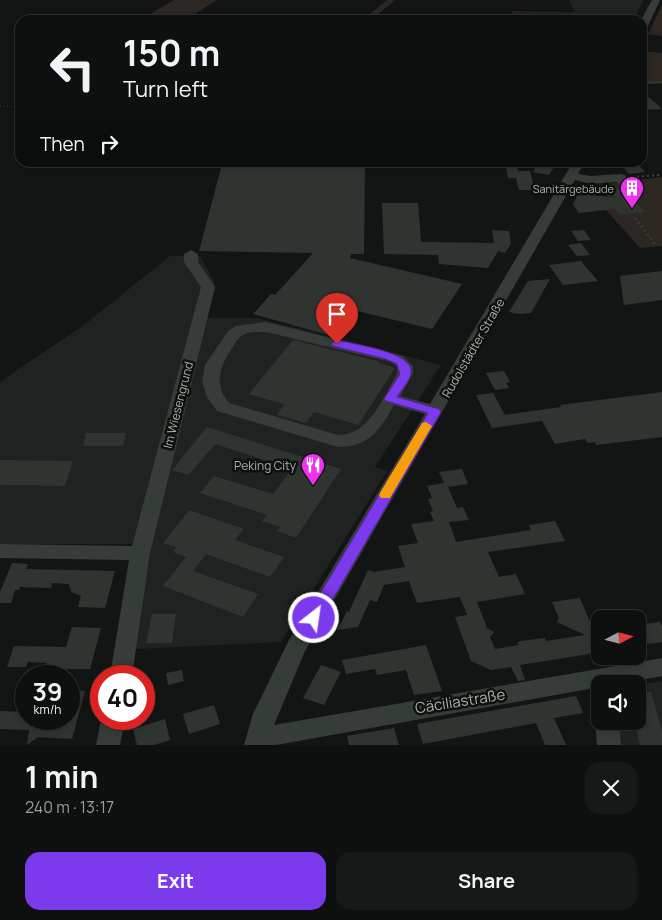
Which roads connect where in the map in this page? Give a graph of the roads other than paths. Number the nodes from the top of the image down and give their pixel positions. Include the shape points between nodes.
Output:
1 (656, 0) edge
2 (647, 18) edge
3 (576, 167) edge
4 (572, 176) junction
5 (622, 181) road end
6 (191, 258) dead end
7 (390, 399) junction
8 (435, 412) junction
9 (0, 551) edge
10 (140, 553) junction
11 (123, 665) edge
12 (662, 668) edge
13 (631, 675) edge
14 (591, 683) edge
15 (111, 730) edge
16 (608, 730) edge
17 (257, 741) edge
18 (108, 745) edge
19 (609, 745) edge

1 - 2 street
3 - 4 street, Rudolstädter Straße
4 - 5 street
4 - 8 street, Rudolstädter Straße
6 - 10 street, Im Wiesengrund via 208,287
7 - 7 street via 405,374 405,366 396,359 266,327 241,329 233,334 213,365 210,381 215,397 223,407 338,441 349,442 367,435
7 - 8 street
8 - 17 street, Rudolstädter Straße via 296,648 276,688
9 - 10 street
10 - 11 street, Im Wiesengrund
12 - 13 street, Cäciliastraße
14 - 17 street, Cäciliastraße via 436,704
15 - 18 street
16 - 19 street

